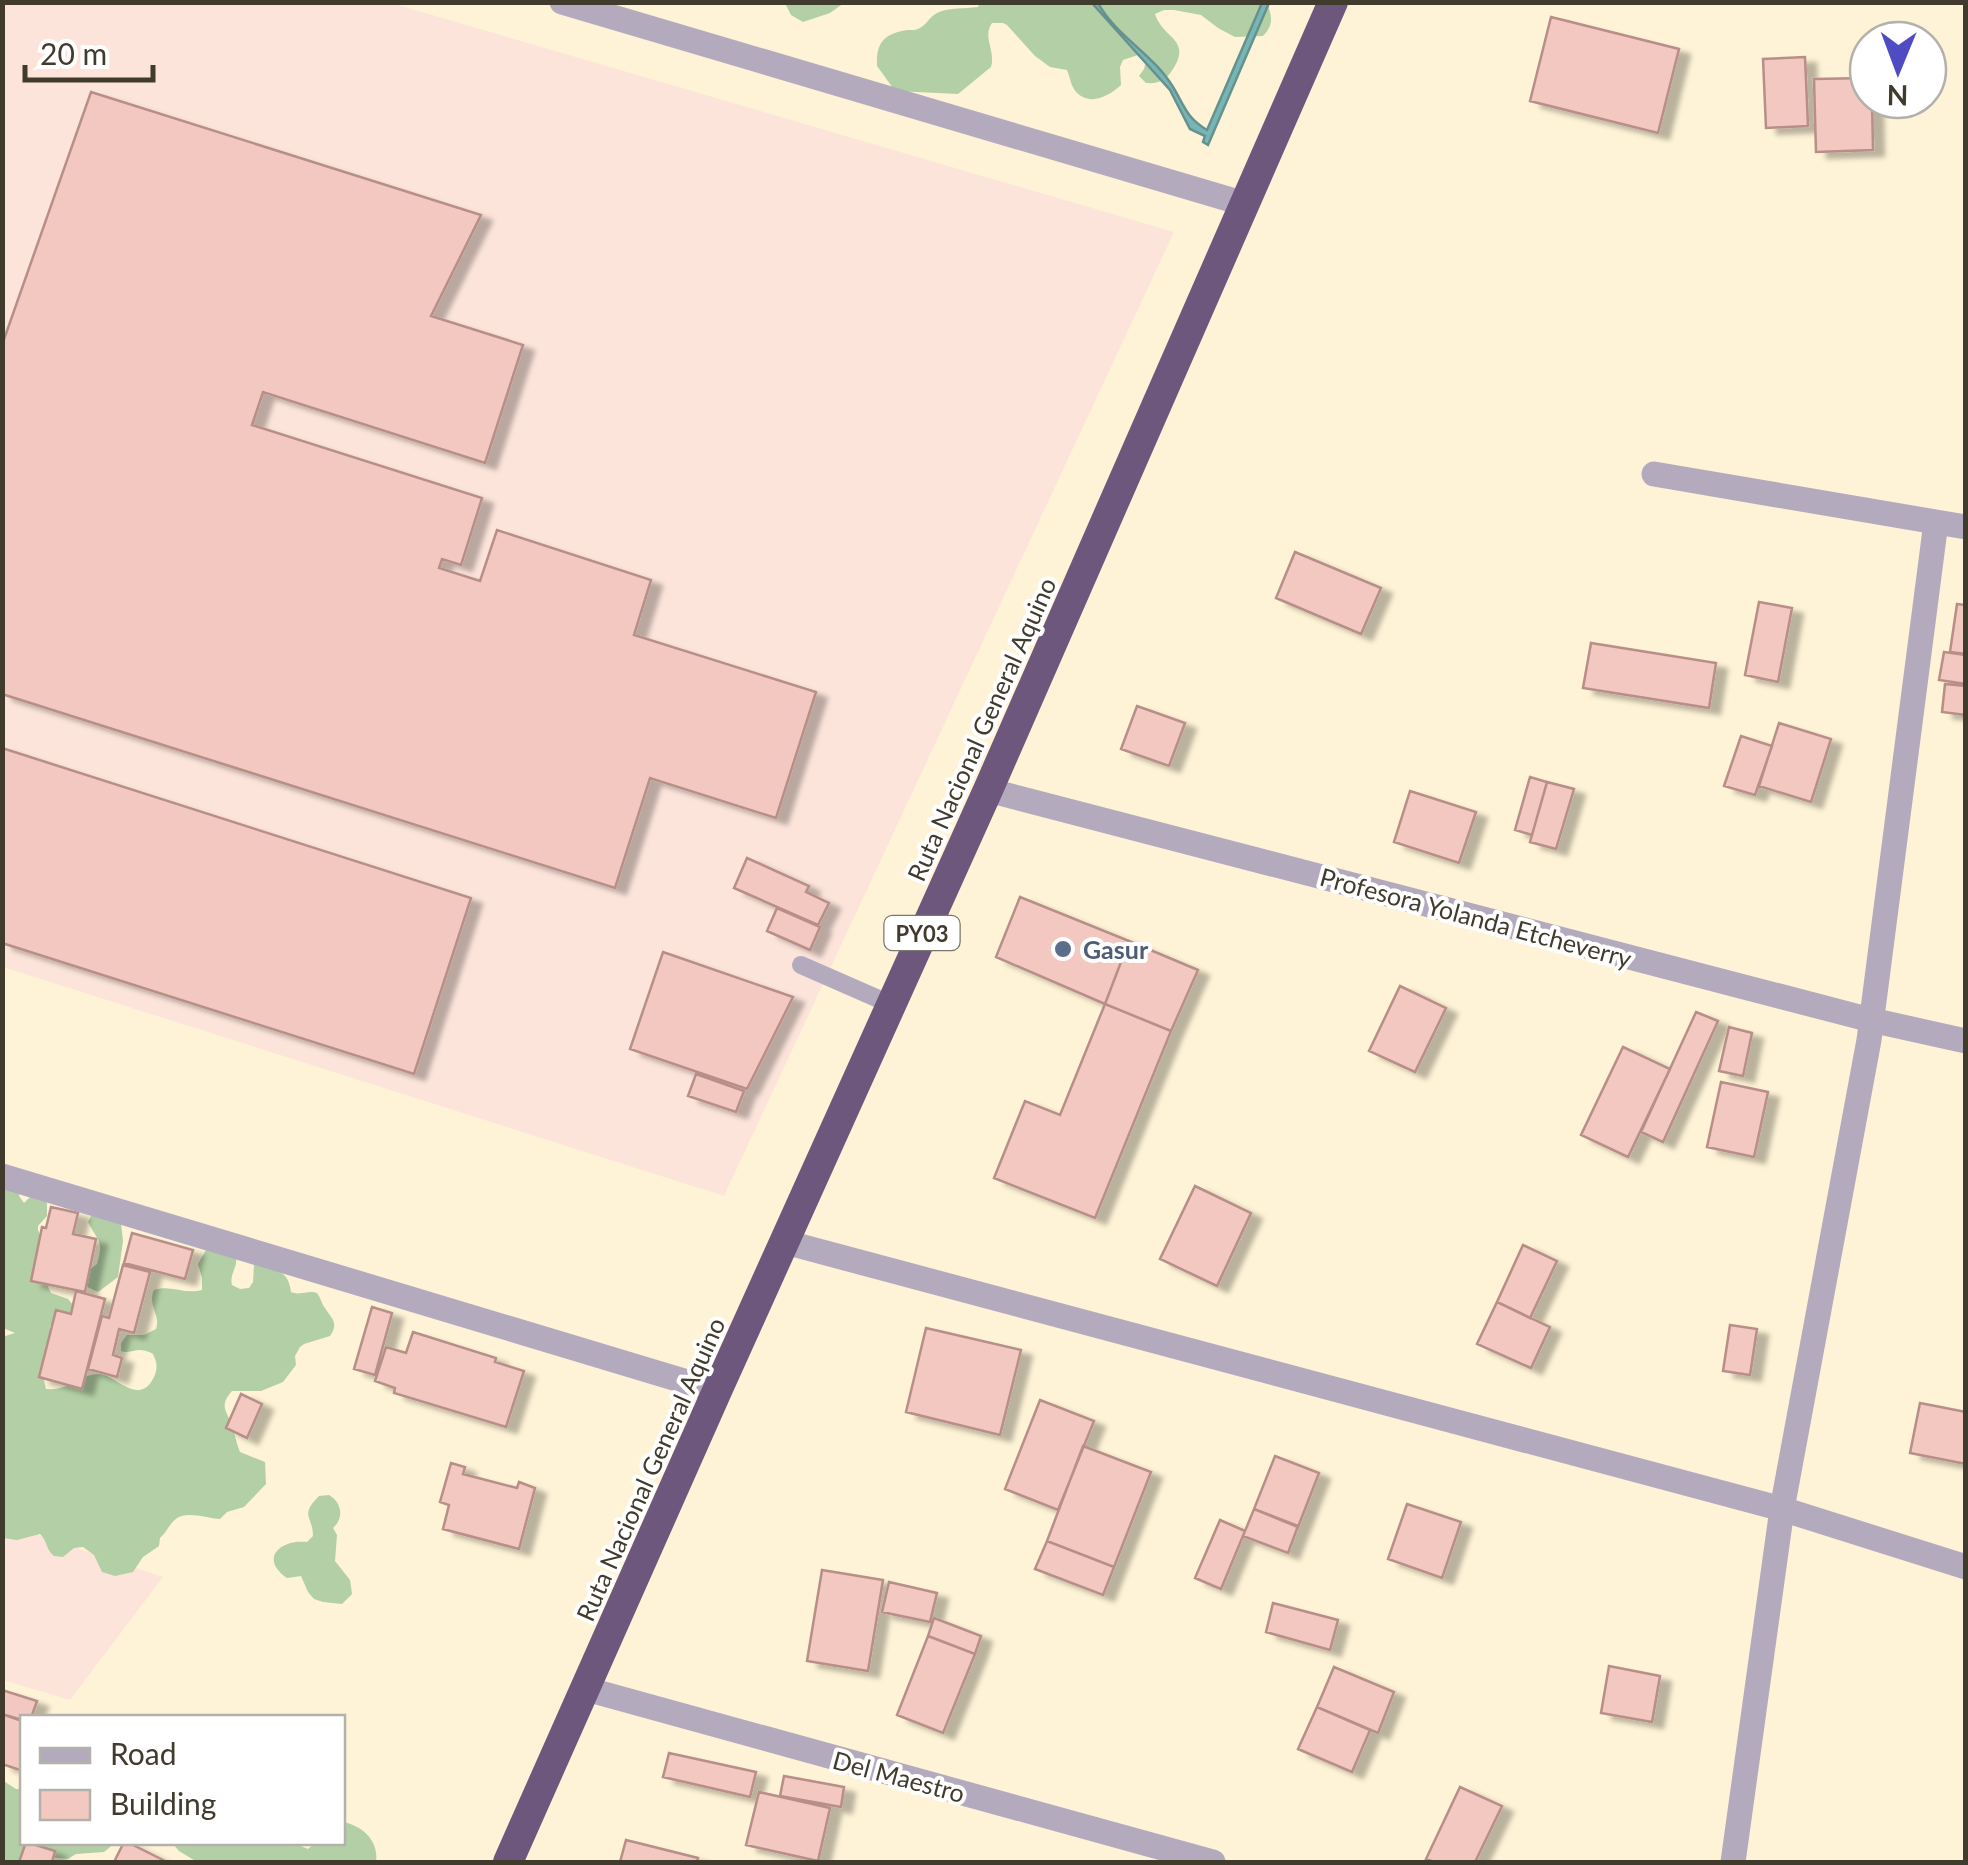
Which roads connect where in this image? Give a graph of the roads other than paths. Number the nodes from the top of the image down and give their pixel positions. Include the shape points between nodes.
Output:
1 (562, 2) edge
2 (1332, 2) edge
3 (1245, 204) junction
4 (1654, 474) dead end
5 (1936, 522) junction
6 (1966, 527) edge
7 (988, 790) junction
8 (801, 965) dead end
9 (890, 1004) junction
10 (1872, 1020) junction
11 (1966, 1041) edge
12 (2, 1176) edge
13 (784, 1242) junction
14 (717, 1391) junction
15 (1782, 1509) junction
16 (1966, 1566) edge
17 (586, 1690) junction
18 (508, 1862) edge
19 (1212, 1862) edge
20 (1733, 1862) edge

1 - 3 street
2 - 3 highway, Ruta Nacional General Aquino / PY03
3 - 7 highway, Ruta Nacional General Aquino / PY03
4 - 5 street
5 - 6 street
5 - 10 street
7 - 9 highway, Ruta Nacional General Aquino / PY03
7 - 10 street, Profesora Yolanda Etcheverry
8 - 9 lane
9 - 13 highway, Ruta Nacional General Aquino / PY03
10 - 11 street, Profesora Yolanda Etcheverry
10 - 15 street
12 - 14 street
13 - 14 highway, Ruta Nacional General Aquino / PY03
13 - 15 street
14 - 17 highway, Ruta Nacional General Aquino / PY03
15 - 16 street
15 - 20 street
17 - 18 highway, Ruta Nacional General Aquino / PY03
17 - 19 street, Del Maestro

